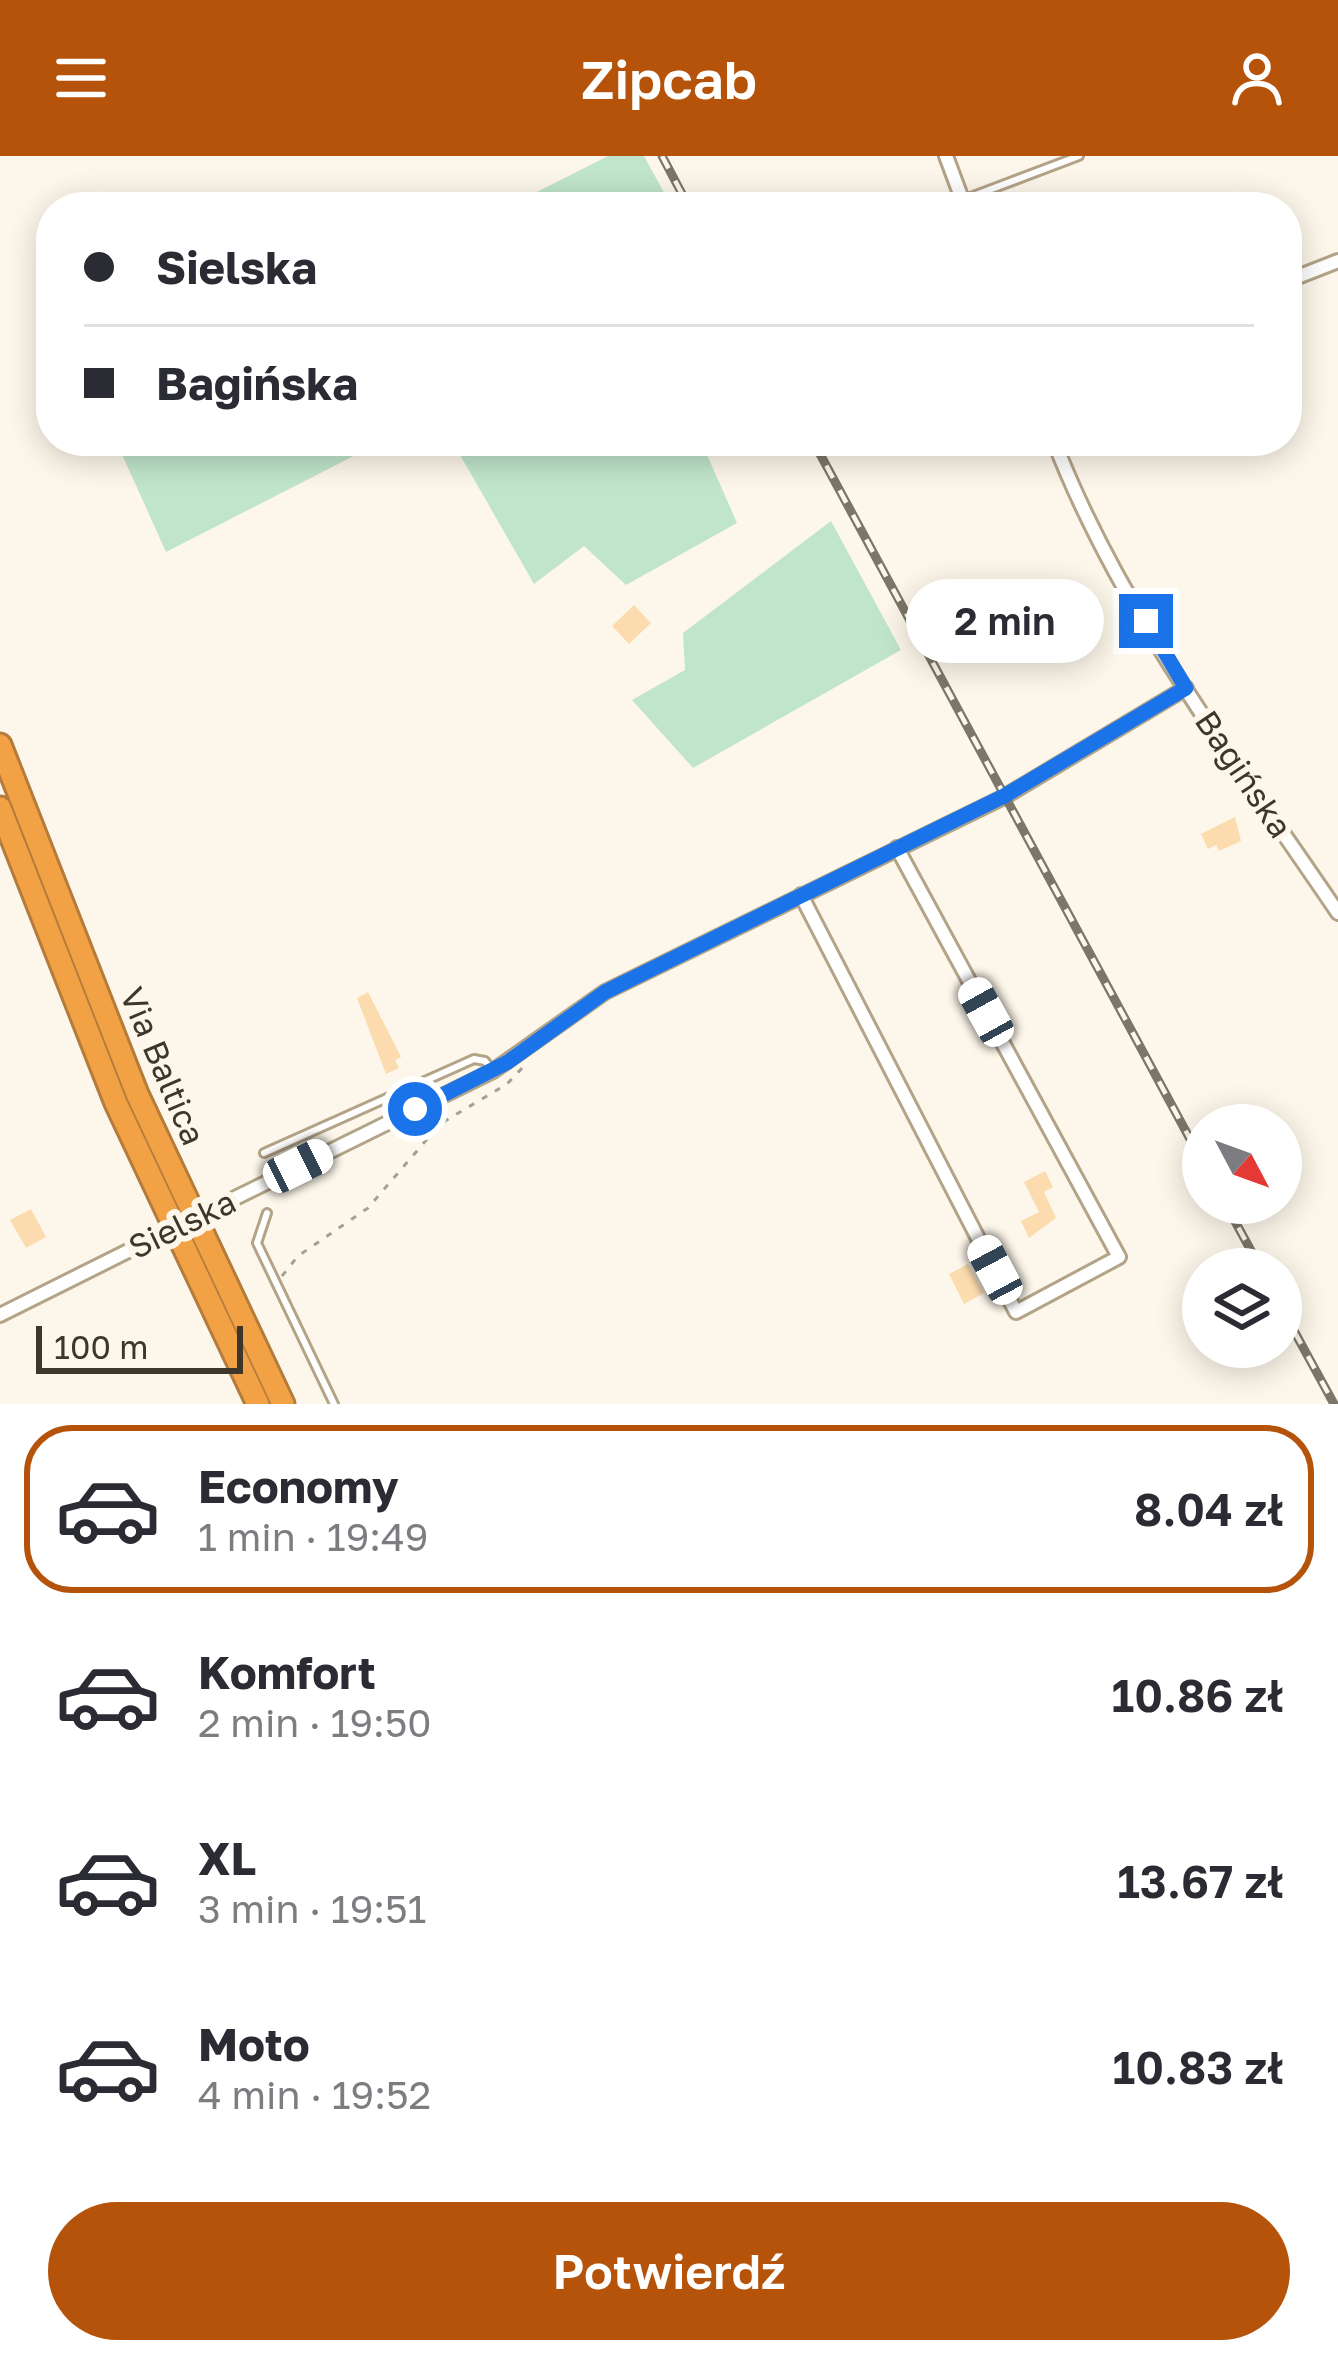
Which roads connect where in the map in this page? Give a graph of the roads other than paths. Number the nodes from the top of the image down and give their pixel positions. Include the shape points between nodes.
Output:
1 (946, 156) edge
2 (1079, 156) edge
3 (960, 192) edge
4 (991, 192) edge
5 (1338, 261) edge
6 (1302, 275) edge
7 (1060, 456) edge
8 (1186, 688) junction
9 (0, 745) edge
10 (0, 808) edge
11 (897, 848) junction
12 (801, 896) junction
13 (1338, 913) edge
14 (493, 1071) junction
15 (264, 1153) dead end
16 (267, 1214) dead end
17 (0, 1315) edge
18 (258, 1404) edge
19 (283, 1404) edge
20 (334, 1404) edge

1 - 3 street
2 - 4 lane
5 - 6 street
7 - 8 street, Bagińska via 1085,521
8 - 11 street, Sielska via 1004,796
8 - 13 street, Bagińska
9 - 19 highway, Via Baltica via 137,1094
10 - 18 highway, Via Baltica via 132,1139
11 - 12 street, Sielska
11 - 12 street via 1119,1257 1016,1312
12 - 14 street, Sielska via 605,992
14 - 15 lane via 474,1059
14 - 17 street, Sielska, bridge
16 - 20 lane via 256,1243

